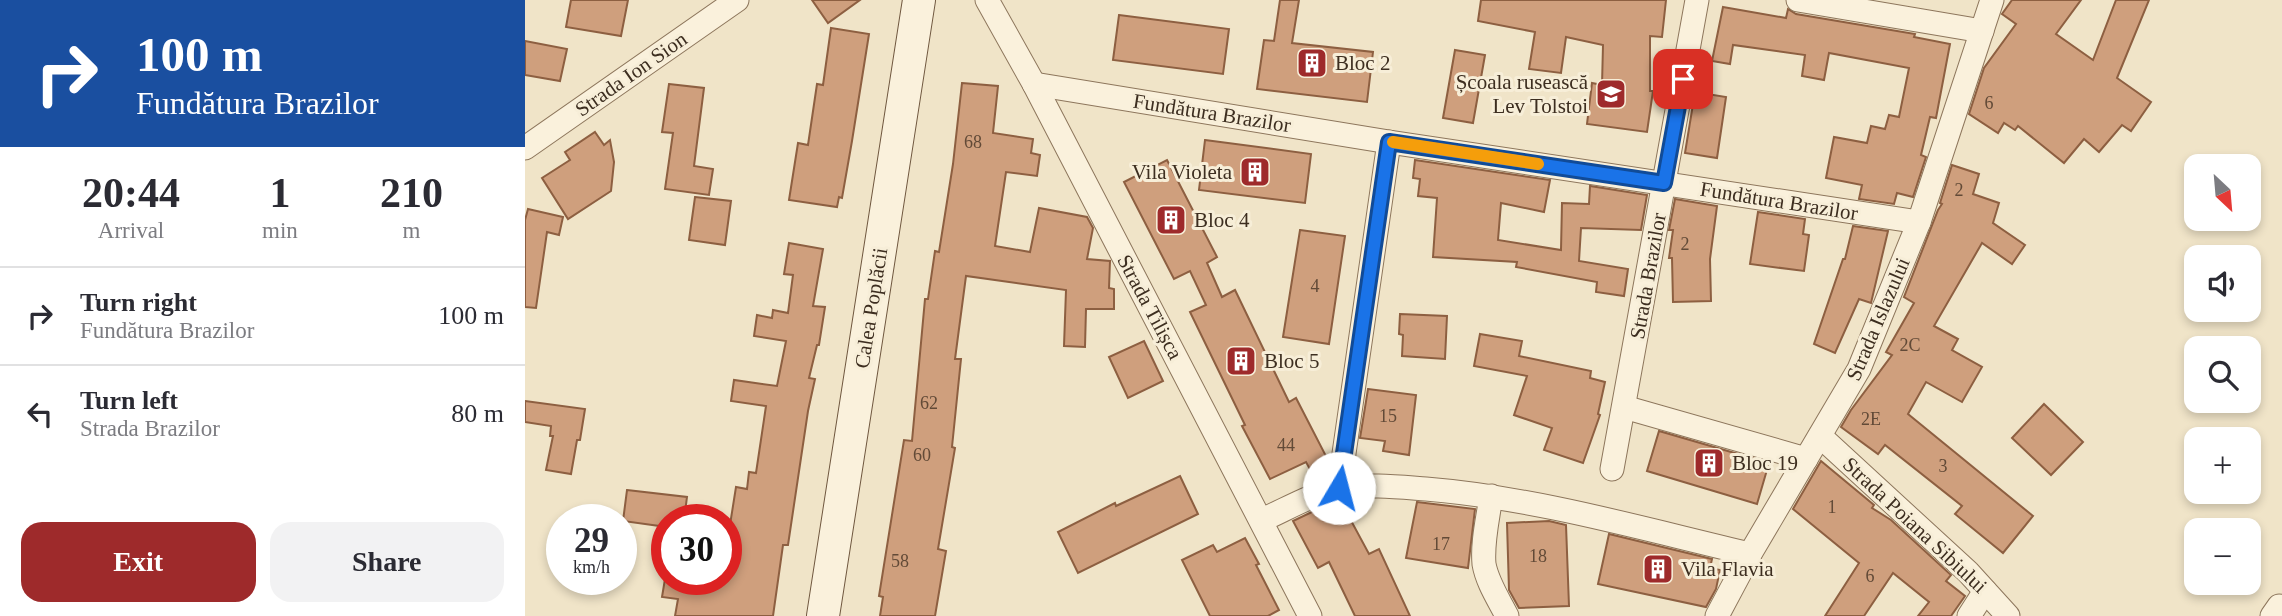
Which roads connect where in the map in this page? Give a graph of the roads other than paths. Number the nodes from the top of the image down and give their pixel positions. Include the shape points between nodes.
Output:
1 (737, 0) edge
2 (919, 0) edge
3 (987, 0) edge
4 (1697, 0) edge
5 (1798, 0) edge
6 (1992, 0) edge
7 (1982, 31) junction
8 (1034, 84) junction
9 (1389, 142) junction
10 (525, 148) edge
11 (1664, 183) junction
12 (1919, 222) junction
13 (1624, 407) junction
14 (1820, 436) junction
15 (1807, 459) junction
16 (1612, 469) dead end
17 (1339, 488) junction
18 (1491, 496) junction
19 (1262, 520) junction
20 (1749, 554) junction
21 (1985, 591) junction
22 (823, 616) edge
23 (1310, 616) edge
24 (1507, 616) edge
25 (1717, 616) edge
26 (1969, 616) edge
27 (2008, 616) edge

1 - 10 street, Strada Ion Sion
2 - 22 main road, Calea Poplăcii
3 - 8 street, Strada Tilișca
4 - 11 street, Strada Brazilor
5 - 7 street
6 - 7 street, Strada Islazului
7 - 12 street, Strada Islazului
8 - 9 street, Fundătura Brazilor
8 - 19 street, Strada Tilișca
9 - 11 street, Fundătura Brazilor
9 - 17 street
11 - 12 street, Fundătura Brazilor
11 - 13 street, Strada Brazilor
12 - 14 street, Strada Islazului via 1859,369
13 - 15 street
13 - 16 street, Strada Brazilor
14 - 15 street, Strada Islazului
14 - 21 street, Strada Poiana Sibiului
15 - 20 street, Strada Islazului
17 - 18 street via 1400,487
17 - 19 street
18 - 20 street
18 - 24 street via 1484,566
19 - 23 street, Strada Tilișca
20 - 25 street, Strada Islazului
21 - 26 street
21 - 27 street, Strada Poiana Sibiului

